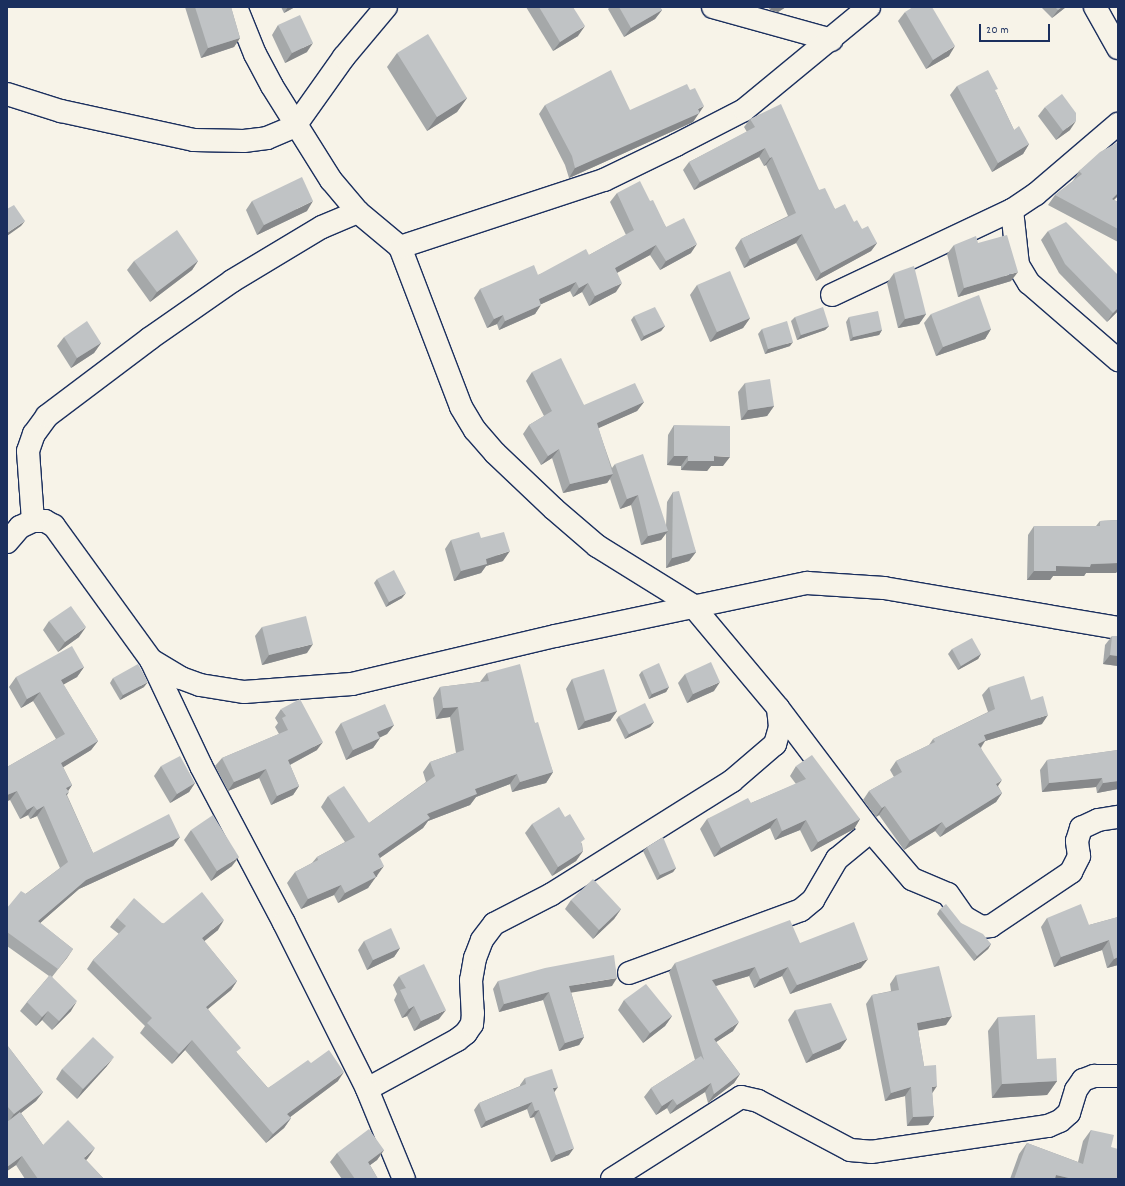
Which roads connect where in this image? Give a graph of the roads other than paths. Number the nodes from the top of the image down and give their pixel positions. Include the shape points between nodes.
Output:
1 (236, 7) edge
2 (386, 7) edge
3 (713, 7) edge
4 (869, 7) edge
5 (1095, 7) edge
6 (832, 40) junction
7 (1118, 48) edge
8 (7, 94) edge
9 (1118, 124) edge
10 (296, 126) junction
11 (1012, 210) junction
12 (358, 212) junction
13 (400, 247) junction
14 (832, 295) dead end
15 (1118, 360) edge
16 (33, 521) junction
17 (7, 542) edge
18 (692, 605) junction
19 (1118, 628) edge
20 (151, 660) junction
21 (778, 708) junction
22 (1118, 817) edge
23 (871, 831) junction
24 (629, 973) dead end
25 (1118, 1076) edge
26 (367, 1089) junction
27 (404, 1179) edge
28 (612, 1179) edge

1 - 10 street via 255,54
2 - 10 street via 344,57
3 - 6 street
4 - 6 street
5 - 7 street
6 - 13 street via 744,110 604,180
8 - 10 street via 61,111 194,140 267,138
9 - 11 street via 1036,194
10 - 12 street via 331,180
11 - 14 street
11 - 15 street via 1018,265 1029,283
12 - 13 street
12 - 16 street via 322,227 232,282 149,339 46,416 34,434 28,451
13 - 18 street via 461,407 475,430 495,453 597,546
16 - 17 street via 20,527
16 - 20 street via 45,520 54,526
18 - 19 street via 807,583 844,584 884,588
18 - 20 street via 352,684 244,692 200,685 181,678
18 - 21 street
20 - 26 street via 201,766
21 - 23 street
21 - 26 street via 780,727 775,744 732,781 552,894 494,924 482,940 475,958 471,980 474,1013 472,1024 466,1033
22 - 23 street via 1098,820 1081,828 1077,841 1079,856 1071,872 992,926 981,927 972,923 948,894 912,879
23 - 24 street via 837,859 813,900 801,910
25 - 28 street via 1094,1076 1083,1080 1076,1090 1069,1113 1060,1121 1048,1126 871,1152 850,1150 758,1101 741,1097
26 - 27 street

